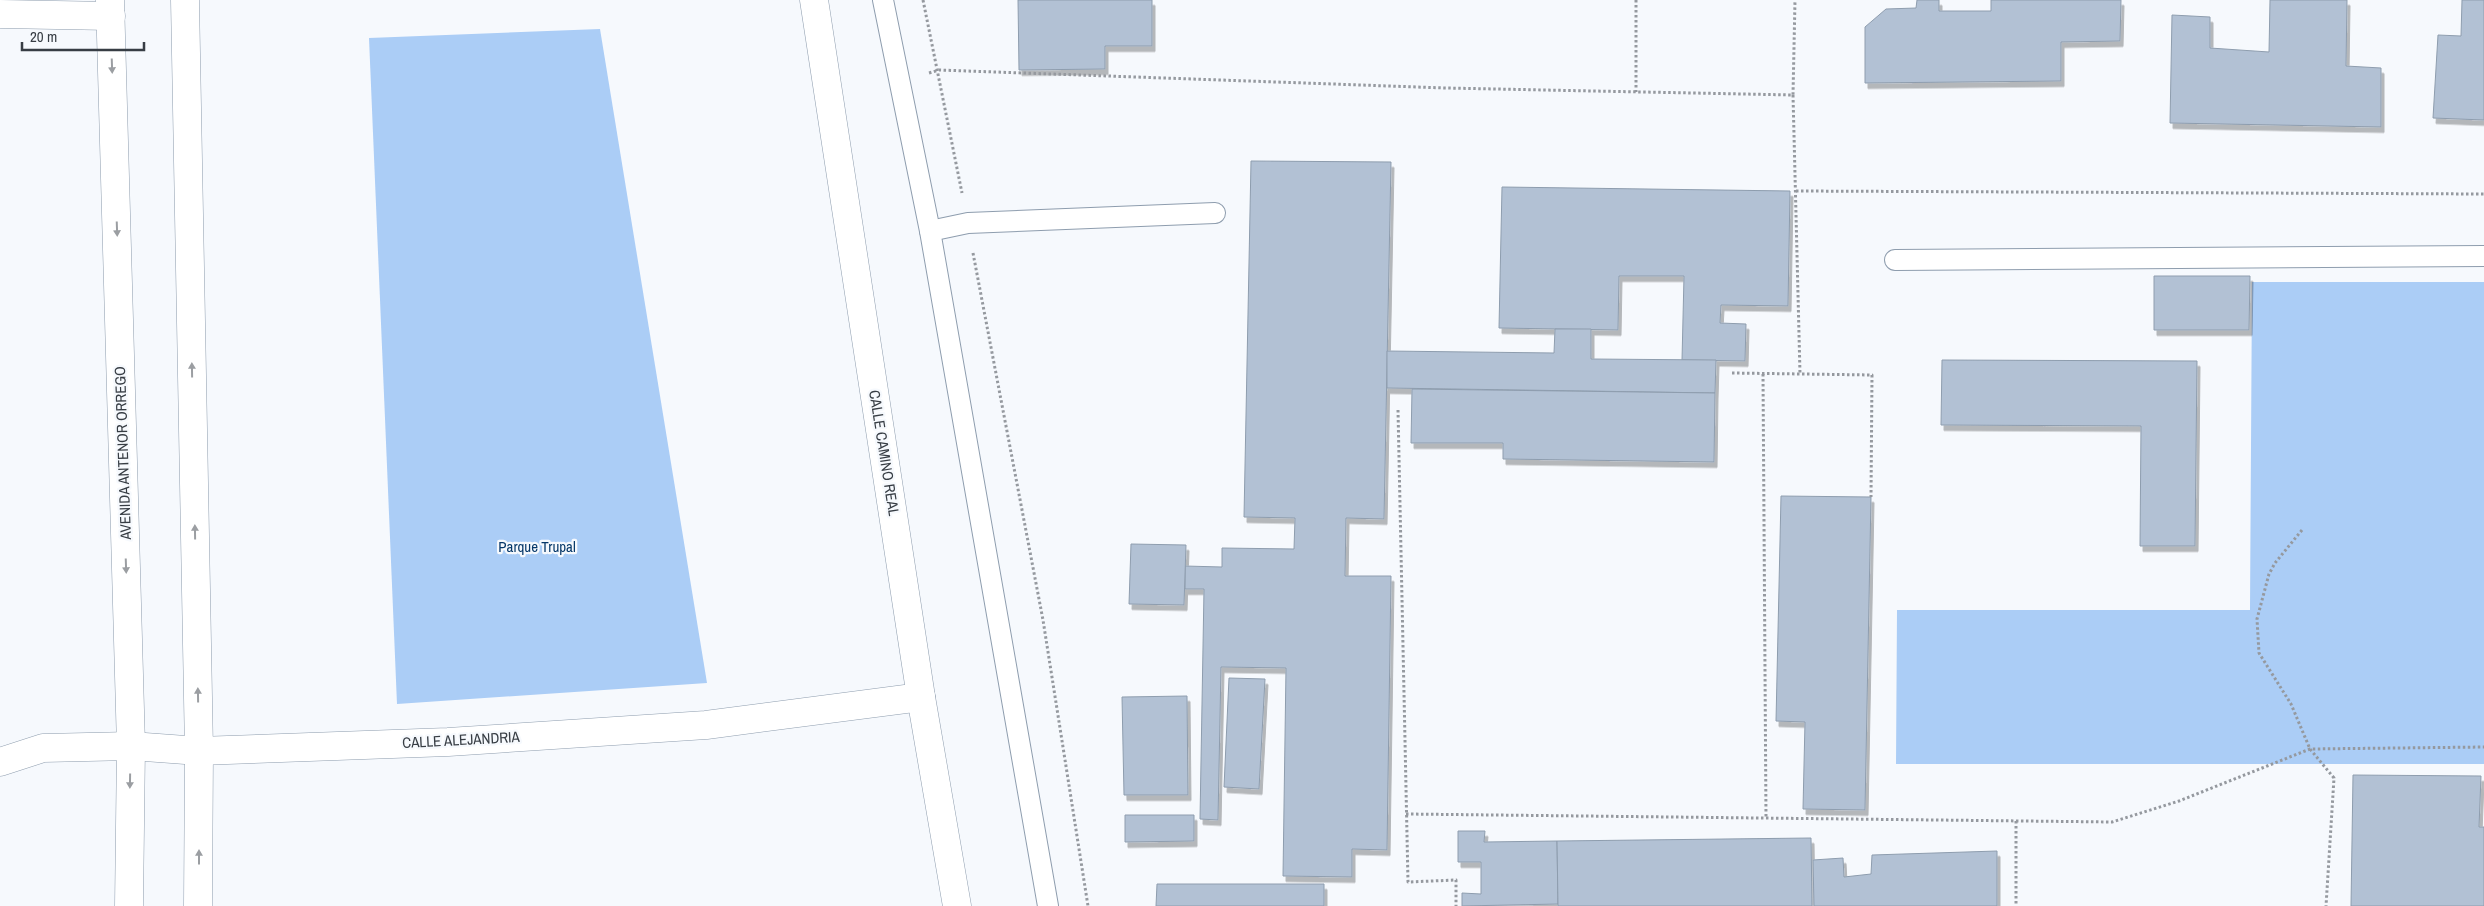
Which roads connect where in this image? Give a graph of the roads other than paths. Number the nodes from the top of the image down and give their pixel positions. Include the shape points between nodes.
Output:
1 (185, 0) edge
2 (814, 0) edge
3 (883, 0) edge
4 (110, 8) edge
5 (0, 14) edge
6 (1216, 213) dead end
7 (930, 231) junction
8 (2484, 256) edge
9 (1895, 260) dead end
10 (921, 697) junction
11 (131, 746) junction
12 (199, 751) junction
13 (0, 762) edge
14 (129, 906) edge
15 (198, 906) edge
16 (957, 906) edge
17 (1048, 906) edge

12 -> 1 street
2 - 10 street, CALLE CAMINO REAL
3 - 7 lane
4 - 5 street
4 -> 11 street, AVENIDA ANTENOR ORREGO
6 - 7 lane via 968,223
7 - 17 lane
8 - 9 lane
10 - 12 street, CALLE ALEJANDRIA via 706,725 448,742
10 - 16 street, CALLE CAMINO REAL
11 - 12 street, CALLE ALEJANDRIA
11 - 13 street, CALLE ALEJANDRIA via 44,748
11 -> 14 street, AVENIDA ANTENOR ORREGO
15 -> 12 street

